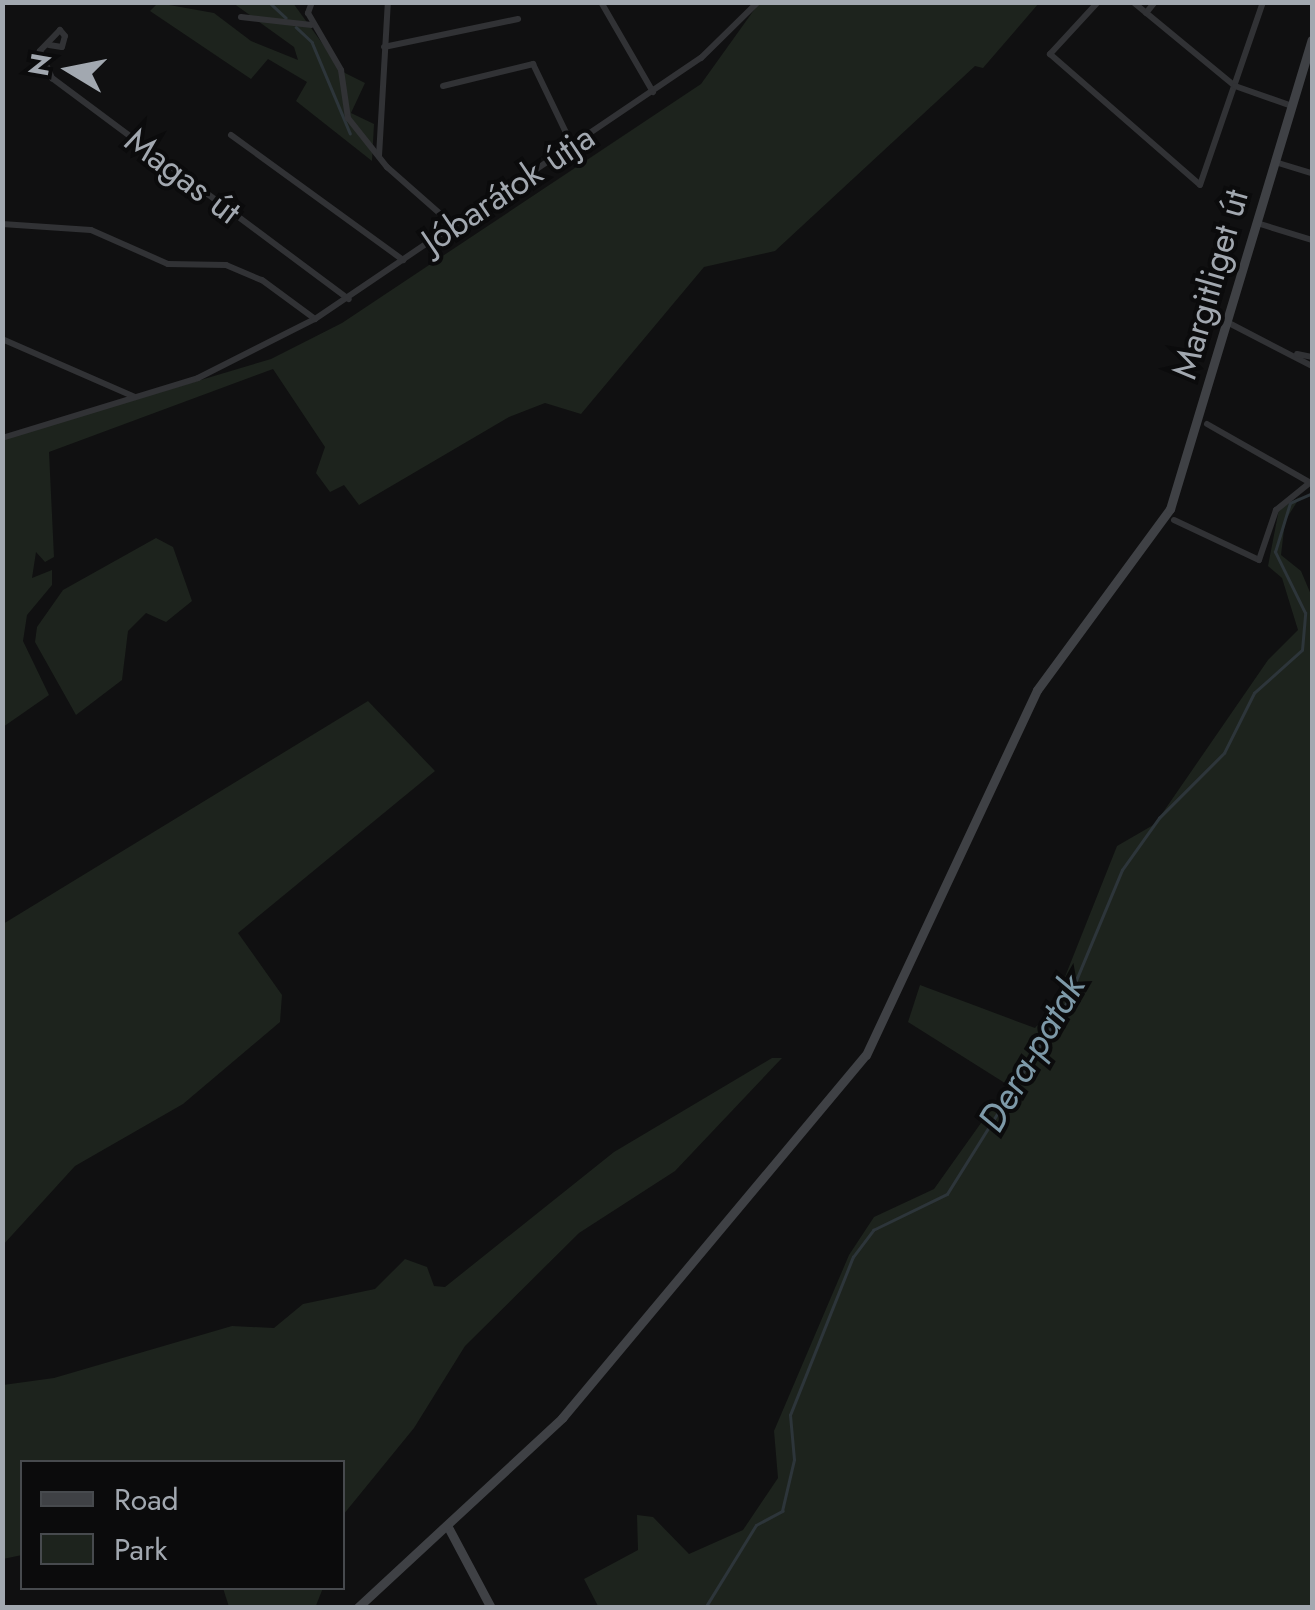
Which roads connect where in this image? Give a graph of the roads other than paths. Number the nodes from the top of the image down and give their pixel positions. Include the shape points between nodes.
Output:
1 (312, 2) edge
2 (388, 2) edge
3 (600, 2) edge
4 (758, 2) edge
5 (1098, 2) edge
6 (1133, 2) edge
7 (1156, 2) edge
8 (1263, 2) edge
9 (1146, 13) junction
10 (241, 18) dead end
11 (518, 19) dead end
12 (313, 25) junction
13 (1312, 40) edge
14 (48, 46) dead end
15 (384, 47) junction
16 (443, 86) dead end
17 (1235, 86) junction
18 (653, 92) junction
19 (1292, 106) junction
20 (231, 134) dead end
21 (572, 145) junction
22 (379, 157) junction
23 (1275, 162) junction
24 (1312, 172) edge
25 (1256, 223) junction
26 (2, 224) edge
27 (454, 226) junction
28 (1312, 240) edge
29 (403, 260) junction
30 (348, 298) junction
31 (315, 319) junction
32 (1228, 322) junction
33 (2, 339) edge
34 (1286, 352) junction
35 (1312, 357) edge
36 (1312, 366) edge
37 (136, 397) junction
38 (1208, 424) dead end
39 (2, 438) edge
40 (1312, 482) edge
41 (1174, 520) dead end
42 (448, 1527) junction
43 (357, 1608) edge
44 (491, 1608) edge

1 - 12 street
2 - 15 street
3 - 18 street
4 - 18 street, Jóbarátok útja via 701,58
5 - 17 street via 1050,54 1192,184 1206,181
6 - 9 street
7 - 9 street
8 - 17 street
9 - 17 street
10 - 12 street
11 - 15 street
12 - 22 street via 334,53 348,118
13 - 19 main road, Margitliget út
14 - 30 street, Magas út via 39,58 52,78
15 - 22 street
16 - 21 street via 533,64
17 - 19 street
18 - 21 street, Jóbarátok útja
19 - 23 main road, Margitliget út
20 - 29 street
21 - 27 street, Jóbarátok útja
22 - 27 street
23 - 24 street
23 - 25 main road, Margitliget út
25 - 28 street
25 - 32 main road, Margitliget út
26 - 31 street via 91,230 168,264 226,265 262,280
27 - 29 street, Jóbarátok útja
29 - 30 street, Jóbarátok útja
30 - 31 street, Jóbarátok útja
31 - 37 street, Jóbarátok útja via 198,378
32 - 34 street
32 - 42 main road, Margitliget út via 1170,509 1037,690 902,986 844,1088 562,1418
33 - 37 street
34 - 35 street
34 - 36 street
37 - 39 street, Jóbarátok útja
38 - 40 street
40 - 41 street via 1276,510 1254,561
42 - 43 main road, Margitliget út
42 - 44 main road

